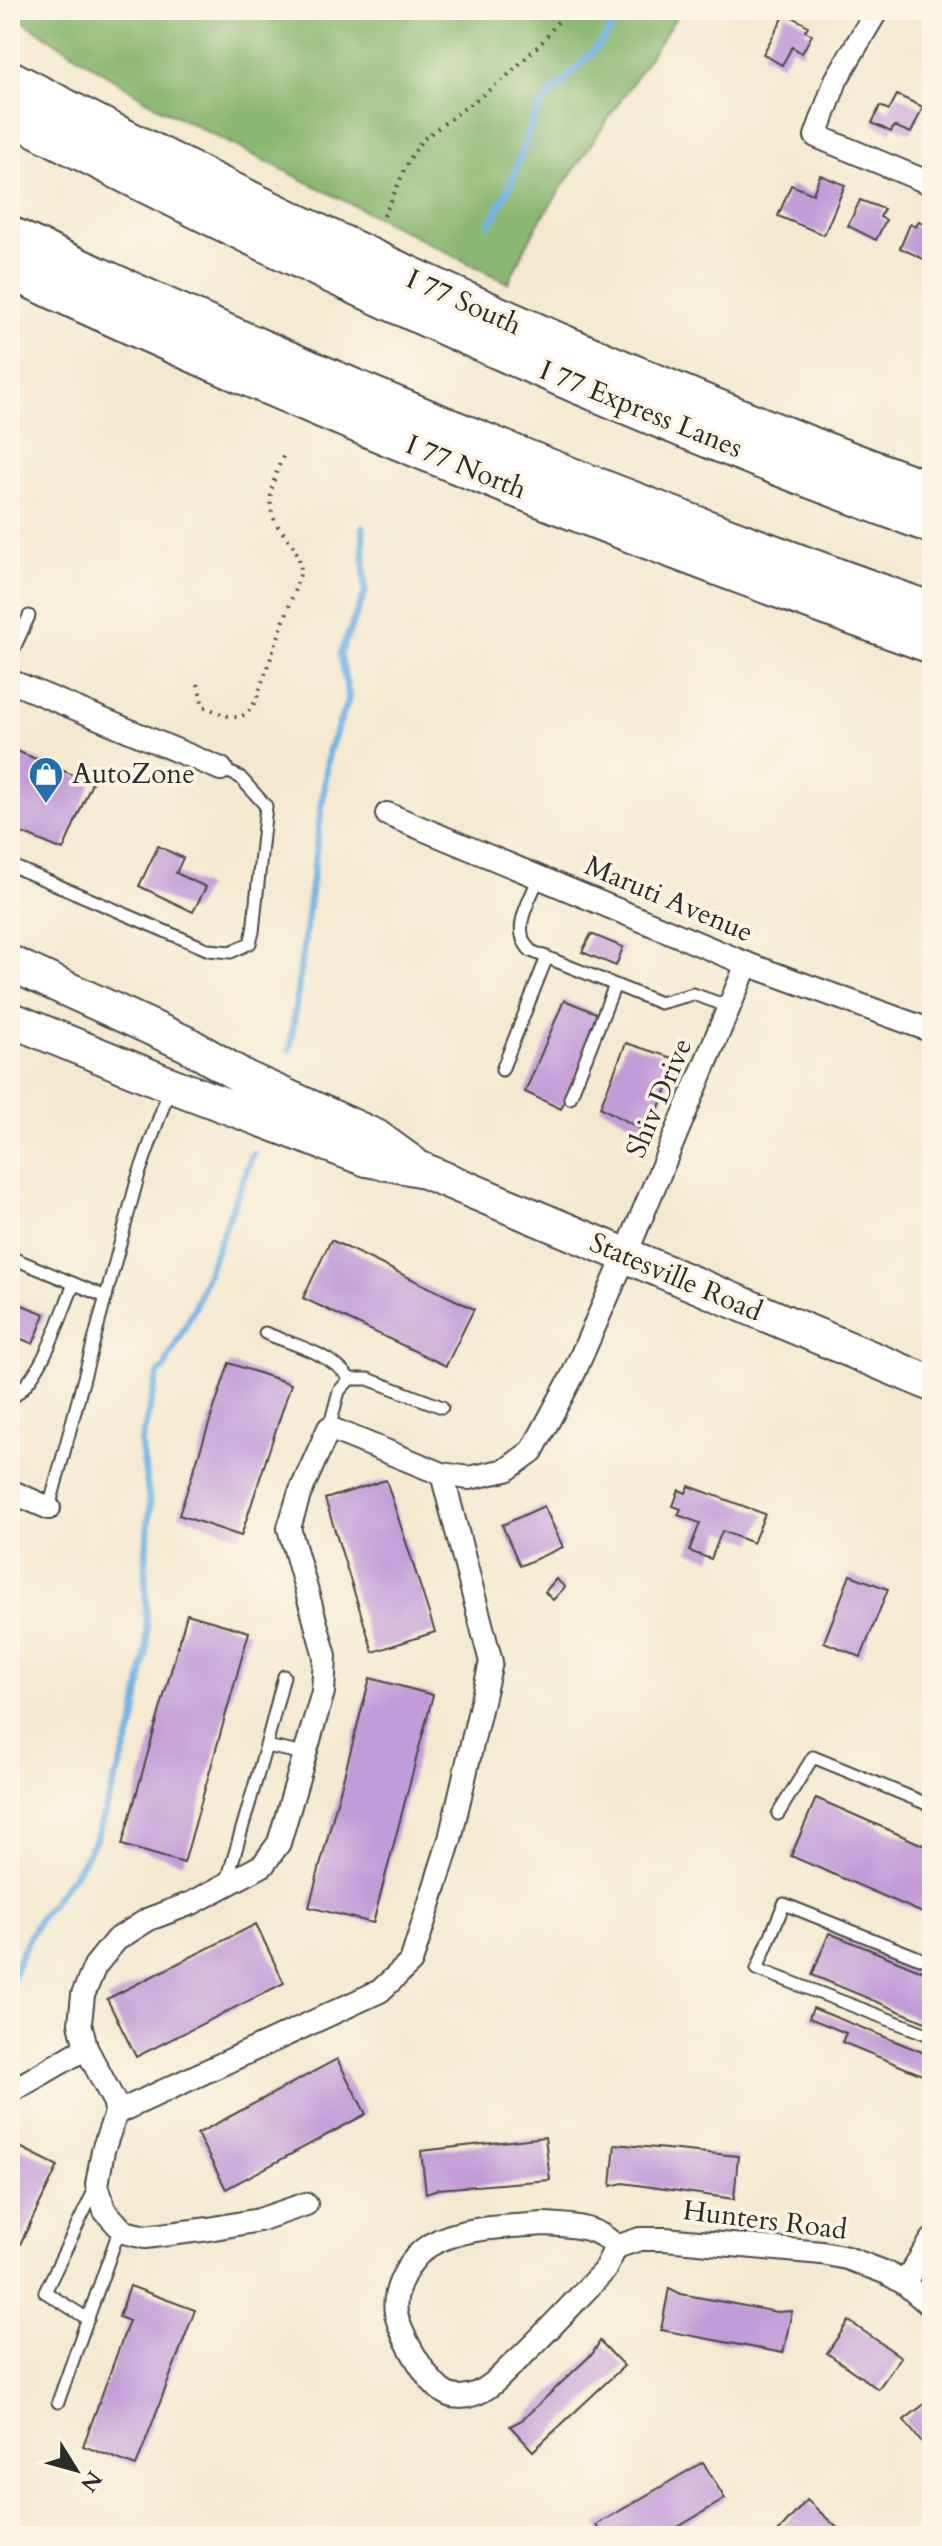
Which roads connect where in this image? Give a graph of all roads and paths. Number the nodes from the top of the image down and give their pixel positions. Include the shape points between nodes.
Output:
1 (567, 10) edge
2 (877, 10) edge
3 (10, 61) edge
4 (10, 81) edge
5 (10, 113) edge
6 (203, 180) junction
7 (932, 184) edge
8 (384, 216) dead end
9 (10, 237) edge
10 (10, 268) edge
11 (10, 292) edge
12 (223, 365) junction
13 (285, 451) dead end
14 (932, 493) edge
15 (932, 523) edge
16 (932, 613) edge
17 (29, 616) dead end
18 (932, 643) edge
19 (10, 657) edge
20 (10, 681) edge
21 (198, 684) dead end
22 (221, 769) joint
23 (387, 814) dead end
24 (10, 865) edge
25 (539, 877) junction
26 (547, 957) junction
27 (10, 963) edge
28 (747, 964) junction
29 (615, 985) junction
30 (730, 1007) junction
31 (10, 1019) edge
32 (932, 1031) edge
33 (15, 1054) dead end
34 (10, 1066) edge
35 (502, 1070) dead end
36 (171, 1085) junction
37 (570, 1098) dead end
38 (420, 1169) junction
39 (625, 1256) junction
40 (10, 1257) edge
41 (74, 1284) junction
42 (106, 1297) junction
43 (265, 1333) dead end
44 (350, 1379) junction
45 (932, 1384) edge
46 (10, 1399) edge
47 (442, 1407) dead end
48 (329, 1428) junction
49 (442, 1474) junction
50 (10, 1491) edge
51 (49, 1508) joint
52 (284, 1676) dead end
53 (266, 1746) junction
54 (305, 1754) junction
55 (932, 1806) edge
56 (778, 1814) dead end
57 (226, 1885) junction
58 (932, 1963) edge
59 (932, 2036) edge
60 (86, 2048) junction
61 (10, 2092) edge
62 (116, 2113) junction
63 (97, 2185) junction
64 (306, 2204) dead end
65 (120, 2228) junction
66 (932, 2240) edge
67 (616, 2247) junction
68 (904, 2283) junction
69 (932, 2307) edge
70 (88, 2319) junction
71 (58, 2402) dead end

1 - 8 path via 505,78 422,140
2 - 7 street via 847,59 816,136
3 - 6 highway
4 - 6 highway, I 77 South
5 - 15 highway, I 77 Express Lanes via 435,321 674,424
6 - 14 highway, I 77 South via 572,350
9 - 16 highway via 533,464
10 - 12 highway, I 77 North
11 - 12 highway
12 - 18 highway, I 77 North via 522,491
13 - 21 path via 270,490 270,506 300,556 294,598 251,710 231,717 203,706
17 - 19 lane
20 - 22 street
22 - 24 lane via 240,777 266,806 253,932 250,943 231,952 209,950
23 - 25 street, Maruti Avenue
25 - 26 lane via 520,936 531,951
25 - 28 street, Maruti Avenue
26 - 29 lane
26 - 35 lane
27 - 38 main road, Statesville Road via 376,1137
28 - 30 street, Shiv Drive
28 - 32 street, Maruti Avenue
29 - 30 lane via 660,1003 693,994
29 - 37 lane
30 - 39 street, Shiv Drive
31 - 36 main road, Statesville Road
33 - 34 path
36 - 38 main road, Statesville Road via 367,1159
36 - 42 lane via 138,1177
38 - 39 main road, Statesville Road
39 - 45 main road, Statesville Road
39 - 49 street, Shiv Drive via 573,1375 532,1451 506,1470 469,1478
40 - 41 lane
41 - 42 lane
41 - 46 lane via 37,1370
42 - 51 lane
43 - 44 lane via 326,1358
44 - 47 lane via 368,1379
44 - 48 lane via 339,1391
48 - 49 street
48 - 54 street via 289,1528 325,1656 323,1692
49 - 62 street via 491,1662 450,1839 411,1962 380,1991
50 - 51 street
52 - 53 lane
53 - 54 lane
53 - 57 lane
54 - 57 street via 279,1843 263,1865
55 - 56 lane via 813,1757
57 - 60 street via 149,1919 116,1940 95,1966 83,1995 80,2023
58 - 59 lane via 784,1904 757,1969
60 - 61 street
60 - 62 street
62 - 63 street
63 - 65 street via 105,2211
63 - 70 lane via 45,2292
64 - 65 street via 259,2220 145,2237
65 - 70 lane
66 - 68 street
67 - 67 street via 587,2228 544,2224 449,2237 429,2245 408,2268 396,2315 424,2371 443,2392 454,2397 475,2394 529,2350 604,2271
67 - 68 street, Hunters Road via 640,2239 665,2239 822,2253 864,2263
68 - 69 street, Hunters Road
70 - 71 lane

